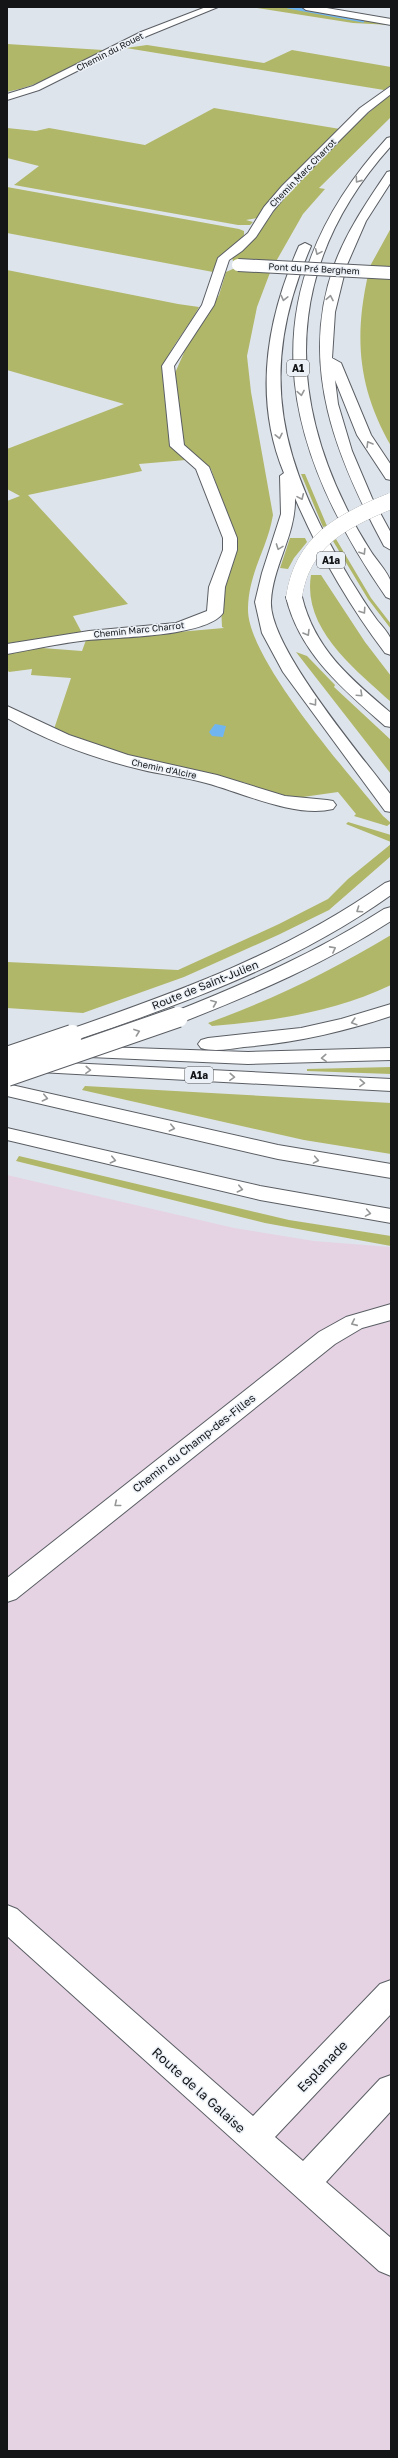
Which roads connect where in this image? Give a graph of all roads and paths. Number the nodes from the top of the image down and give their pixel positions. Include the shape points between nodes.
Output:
1 (214, 7) edge
2 (306, 7) edge
3 (391, 22) edge
4 (391, 89) edge
5 (7, 97) edge
6 (391, 140) edge
7 (391, 174) edge
8 (333, 217) junction
9 (221, 264) junction
10 (391, 273) edge
11 (326, 336) junction
12 (286, 461) junction
13 (391, 476) edge
14 (363, 493) junction
15 (391, 501) edge
16 (391, 525) edge
17 (391, 546) edge
18 (391, 594) edge
19 (7, 649) edge
20 (391, 650) edge
21 (7, 710) edge
22 (391, 722) edge
23 (372, 782) junction
24 (391, 795) edge
25 (327, 805) dead end
26 (391, 808) edge
27 (391, 887) edge
28 (391, 913) edge
29 (391, 1010) edge
30 (7, 1049) edge
31 (71, 1052) junction
32 (391, 1054) edge
33 (7, 1057) edge
34 (7, 1066) edge
35 (7, 1076) edge
36 (391, 1085) edge
37 (7, 1090) edge
38 (7, 1120) edge
39 (7, 1134) edge
40 (75, 1151) junction
41 (391, 1171) edge
42 (391, 1216) edge
43 (391, 1312) edge
44 (7, 1592) edge
45 (7, 1918) edge
46 (391, 1993) edge
47 (391, 2089) edge
48 (253, 2138) junction
49 (304, 2183) junction
50 (391, 2260) edge

1 - 5 main road, Chemin du Rouet via 138,37 41,86
2 - 3 main road
4 - 9 main road, Chemin Marc Charrot via 364,110 286,188 268,209 252,235 224,258
6 -> 8 main road, A1 via 361,176
11 -> 7 main road via 329,302 342,257 359,221
8 -> 12 main road, A1a via 312,235 288,284 275,342 273,398
8 -> 18 main road, A1 via 312,264 302,301 298,345 301,392 312,440 330,490 357,542
9 - 10 main road, Pont du Pré Berghem, bridge
9 - 19 main road, Chemin Marc Charrot via 208,305 173,358 168,372 177,446 202,467 230,538 230,550 217,587 215,613 206,620 182,626 100,634
13 -> 11 main road via 358,423
11 - 14 main road via 328,380 333,410 344,447
12 -> 20 main road, A1a via 328,556 350,593
12 -> 23 main road via 288,514 265,588 265,619 278,651 291,672
14 - 16 main road
14 - 17 main road
15 -> 22 main road, bridge via 356,516 322,539 301,564 294,584 294,597 300,622 322,655
21 - 25 main road, Chemin d'Alcire via 47,731 123,760 211,779 291,803
23 - 24 main road
23 - 26 main road
27 -> 33 main road, Route de Saint-Julien, bridge via 339,923 290,949 204,987
35 -> 28 main road, Route de Saint-Julien, bridge via 178,1017 301,964 353,937
29 -> 31 main road, A1a via 346,1024 257,1041
30 - 31 main road, A1a
32 -> 31 main road, A1a via 248,1058
34 -> 36 main road, A1a
37 -> 41 main road via 278,1152
38 - 40 main road via 32,1135
39 - 40 main road
40 -> 42 main road via 260,1193
43 -> 44 main road, Chemin du Champ-des-Filles via 354,1322 326,1338
45 - 48 main road, Route de la Galaise
46 - 48 main road, Esplanade
47 - 49 main road
48 - 49 main road, Route de la Galaise
49 - 50 main road, Route de la Galaise

